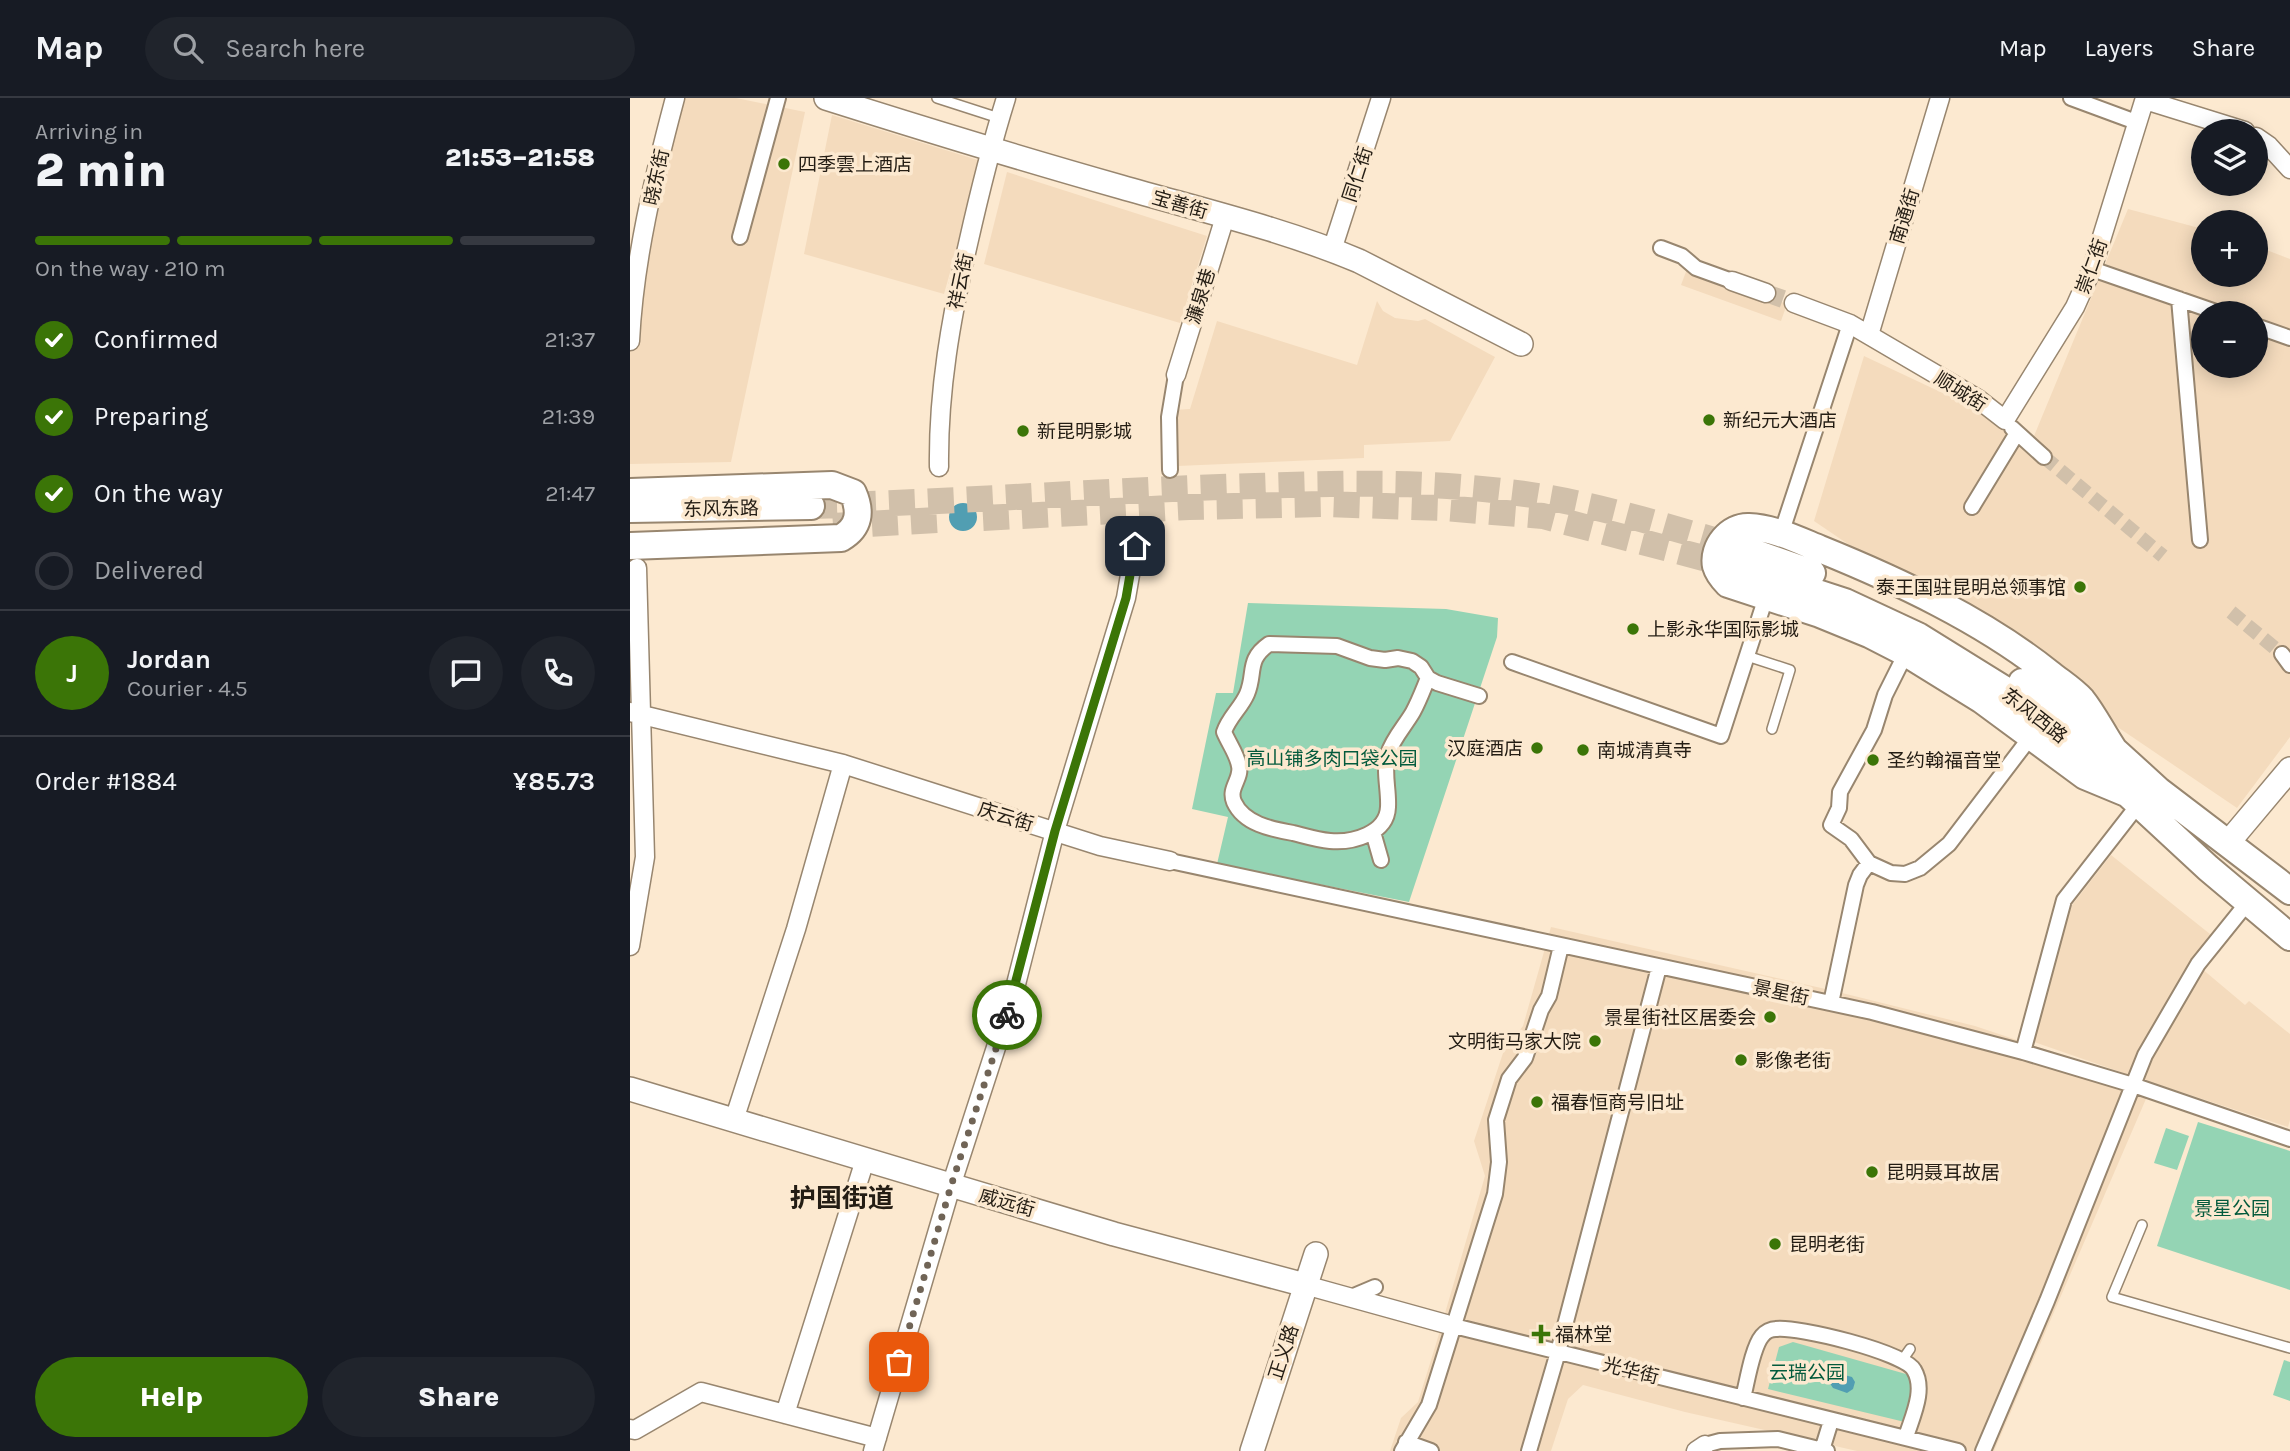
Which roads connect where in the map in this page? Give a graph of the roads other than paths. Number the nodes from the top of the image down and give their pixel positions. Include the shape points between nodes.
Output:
1 (675, 98) edge
2 (778, 98) edge
3 (826, 98) edge
4 (937, 98) edge
5 (1006, 98) edge
6 (1381, 98) edge
7 (1940, 98) edge
8 (2071, 98) edge
9 (2145, 99) edge
10 (999, 118) junction
11 (2208, 119) edge
12 (2136, 122) junction
13 (2268, 145) edge
14 (990, 150) junction
15 (2290, 169) edge
16 (1225, 216) junction
17 (740, 237) dead end
18 (1661, 248) dead end
19 (1332, 250) junction
20 (2092, 269) junction
21 (1732, 281) joint
22 (1766, 293) tunnel mouth
23 (2179, 299) junction
24 (1794, 303) tunnel mouth
25 (2191, 303) edge
26 (1850, 324) junction
27 (2268, 330) edge
28 (1869, 335) junction
29 (2290, 338) edge
30 (630, 341) edge
31 (1521, 344) dead end
32 (1175, 375) joint
33 (2010, 426) junction
34 (2044, 457) tunnel mouth
35 (939, 467) dead end
36 (1170, 470) dead end
37 (630, 492) edge
38 (1972, 507) dead end
39 (630, 509) edge
40 (630, 530) edge
41 (1781, 534) junction
42 (2200, 540) dead end
43 (1135, 546) dead end
44 (633, 557) edge
45 (1766, 597) junction
46 (1906, 653) junction
47 (1747, 656) junction
48 (1512, 662) dead end
49 (1429, 678) junction
50 (1479, 696) dead end
51 (635, 714) edge
52 (1772, 729) dead end
53 (2032, 735) junction
54 (2114, 750) junction
55 (843, 764) junction
56 (2290, 769) edge
57 (2132, 799) junction
58 (1055, 831) junction
59 (1373, 832) junction
60 (2227, 844) junction
61 (1381, 860) dead end
62 (1170, 862) joint
63 (1869, 863) junction
64 (2290, 891) edge
65 (634, 899) edge
66 (2248, 902) junction
67 (1425, 918) joint
68 (2290, 937) edge
69 (630, 946) edge
70 (1561, 946) junction
71 (1659, 967) junction
72 (1830, 1003) junction
73 (2023, 1052) junction
74 (2133, 1085) junction
75 (630, 1089) edge
76 (734, 1121) junction
77 (2290, 1139) edge
78 (865, 1160) junction
79 (951, 1186) junction
80 (2142, 1225) dead end
81 (1316, 1254) dead end
82 (1305, 1285) junction
83 (1375, 1287) dead end
84 (1349, 1298) junction
85 (1441, 1320) junction
86 (2290, 1348) edge
87 (1558, 1352) junction
88 (1743, 1398) junction
89 (785, 1414) junction
90 (1831, 1421) junction
91 (630, 1429) edge
92 (1906, 1437) junction
93 (875, 1444) edge
94 (1404, 1446) edge
95 (1701, 1448) edge
96 (1825, 1450) edge
97 (1252, 1451) edge
98 (1431, 1451) edge
99 (1529, 1451) edge
100 (1958, 1451) edge
101 (1983, 1451) edge

1 - 30 street, 晓东街 via 646,222
2 - 17 street
3 - 14 street, 宝善街
4 - 10 lane
5 - 10 street, 祥云街
6 - 19 street, 同仁街
7 - 28 street, 南通街
8 - 12 street
9 - 11 street
9 - 12 street, 崇仁街
10 - 14 street, 祥云街
12 - 20 street, 崇仁街
13 - 15 street
14 - 16 street, 宝善街
14 - 35 street, 祥云街 via 945,356
16 - 19 street, 宝善街
16 - 32 street, 濂泉巷
18 - 21 street
19 - 31 street, 宝善街
20 - 23 street
20 - 33 street, 崇仁街
21 - 22 street
23 - 25 street
23 - 42 street
24 - 26 street, 顺城街
26 - 28 street, 顺城街
26 - 41 street
27 - 29 street
28 - 33 street, 顺城街 via 1978,399
32 - 36 street via 1169,417
33 - 34 street, 顺城街
33 - 38 street
37 - 44 main road via 832,485 853,493 859,512 854,527 841,538
39 - 40 main road, 东风东路 via 811,517
41 - 45 main road via 1747,527 1735,530 1726,536 1717,554 1716,566 1728,584
41 - 54 main road via 1882,574 2032,660 2081,699
43 - 58 street via 1126,598
44 - 51 street
45 - 46 main road via 1845,624
45 - 47 street
46 - 53 main road
46 - 63 street via 1874,730 1840,792 1831,825 1851,839
47 - 48 street via 1721,736
47 - 52 lane via 1790,670
49 - 50 street
49 - 59 street via 1389,751 1387,812
49 - 59 street via 1421,667 1398,657 1370,658 1337,646 1269,645 1255,658 1247,695 1228,721 1224,732 1239,765 1232,796 1245,817 1276,830 1331,841
51 - 55 street, 庆云街
51 - 65 street via 645,857
53 - 57 main road via 2085,776
53 - 63 street via 1949,845 1931,861 1905,873 1891,873
54 - 57 main road, 东风西路 via 2015,677 1926,621 1852,587 1737,557 1918,636 2005,690
54 - 60 main road, 东风西路
55 - 58 street, 庆云街
55 - 76 street
56 - 60 street
57 - 66 main road, 东风西路
57 - 73 street via 2064,900
58 - 62 street, 庆云街
58 - 79 street via 1014,992
59 - 61 street
60 - 64 main road, 东风西路
62 - 67 street, 庆云街
63 - 72 street via 1856,885
65 - 69 street
66 - 68 main road, 东风西路
66 - 74 street via 2198,964 2145,1055
67 - 70 street, 景星街
70 - 71 street, 景星街
70 - 85 street via 1549,996 1525,1058 1509,1079 1496,1120 1499,1162 1494,1194
71 - 72 street, 景星街
71 - 87 street
72 - 73 street, 景星街
73 - 74 street, 景星街
74 - 77 street, 景星街
74 - 101 street
75 - 76 street, 威远街
76 - 78 street, 威远街
78 - 79 street, 威远街
78 - 89 street
79 - 82 street, 威远街
79 - 93 street
80 - 86 lane via 2112,1297
81 - 82 street, 正义路
82 - 84 street, 光华街
82 - 97 street, 正义路
83 - 84 street
84 - 85 street, 光华街
85 - 87 street, 光华街
85 - 94 street via 1429,1405
87 - 88 street, 光华街 via 1650,1369
87 - 99 street
88 - 90 street, 光华街
88 - 92 street via 1757,1344 1775,1328 1907,1354 1920,1389
89 - 91 street via 701,1392
89 - 93 street
90 - 92 street, 光华街
90 - 96 street
92 - 100 street, 光华街
94 - 98 street
95 - 96 street via 1720,1441 1779,1439

